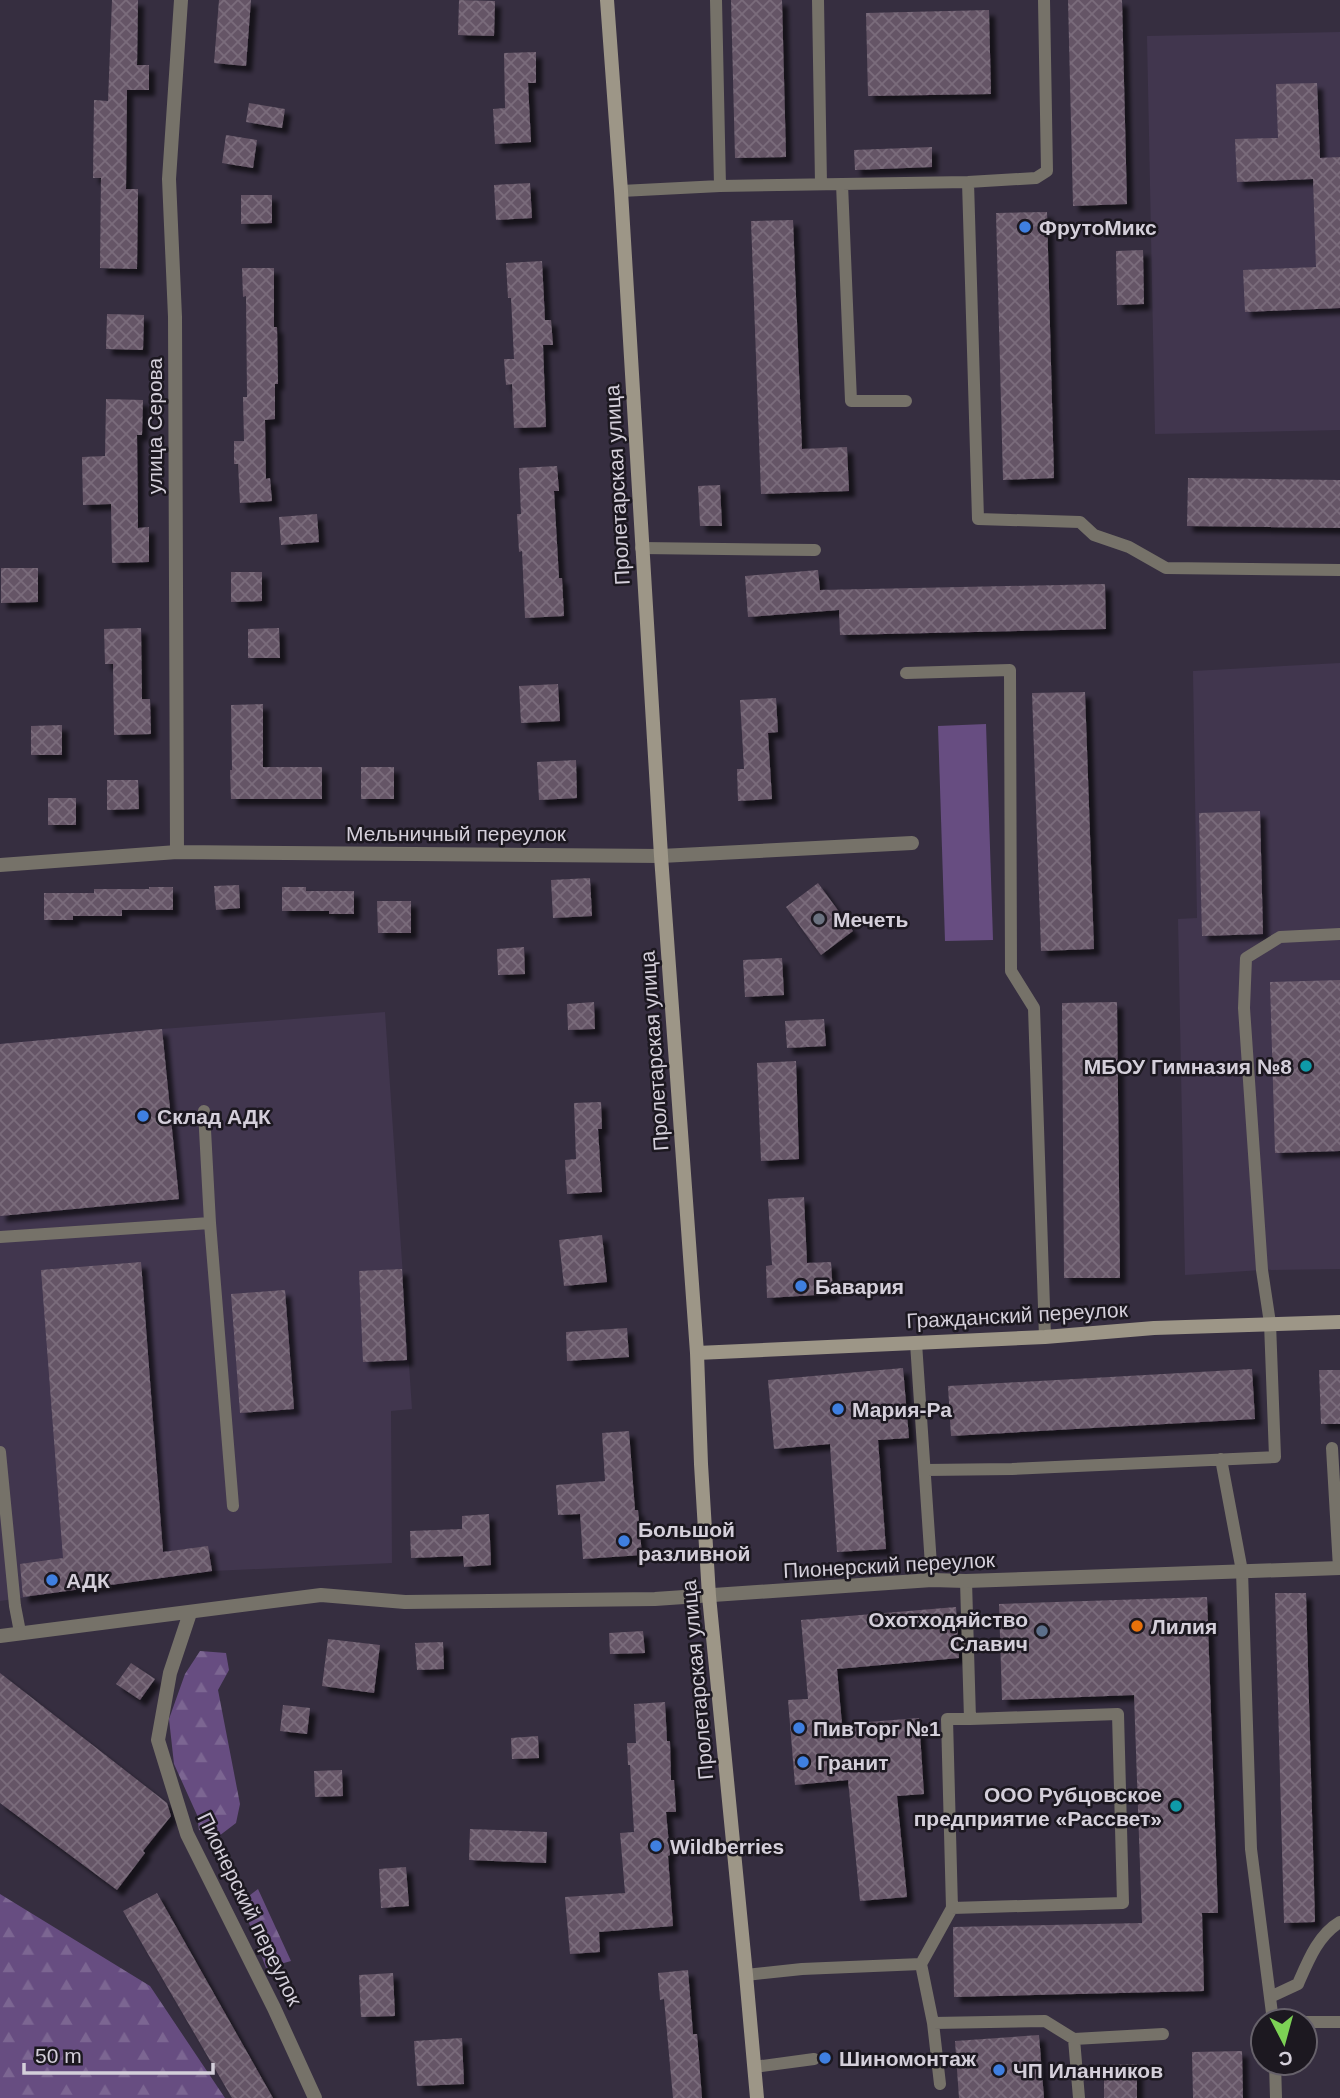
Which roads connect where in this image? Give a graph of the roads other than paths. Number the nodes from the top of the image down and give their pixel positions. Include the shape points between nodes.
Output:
1 (181, 0) edge
2 (607, 0) edge
3 (716, 0) edge
4 (818, 0) edge
5 (1044, 0) edge
6 (968, 182) junction
7 (821, 184) junction
8 (842, 184) junction
9 (720, 186) junction
10 (621, 191) junction
11 (905, 401) dead end
12 (641, 548) junction
13 (815, 550) dead end
14 (1340, 570) edge
15 (906, 673) dead end
16 (912, 843) dead end
17 (177, 852) junction
18 (661, 856) junction
19 (0, 865) edge
20 (1340, 934) edge
21 (204, 1111) dead end
22 (210, 1223) junction
23 (0, 1237) edge
24 (1340, 1322) edge
25 (1270, 1323) junction
26 (1045, 1336) junction
27 (916, 1343) junction
28 (697, 1353) junction
29 (1332, 1448) dead end
30 (0, 1452) edge
31 (1221, 1459) junction
32 (926, 1470) junction
33 (233, 1506) dead end
34 (1339, 1568) edge
35 (1242, 1571) junction
36 (932, 1580) junction
37 (967, 1581) junction
38 (709, 1596) junction
39 (190, 1613) junction
40 (20, 1632) junction
41 (0, 1636) edge
42 (970, 1718) junction
43 (952, 1908) junction
44 (1340, 1922) edge
45 (921, 1964) junction
46 (747, 1975) junction
47 (1270, 1997) junction
48 (1271, 2007) edge
49 (1319, 2022) edge
50 (1340, 2022) edge
51 (933, 2023) junction
52 (1163, 2034) dead end
53 (1074, 2039) junction
54 (814, 2060) dead end
55 (754, 2067) junction
56 (1275, 2077) edge
57 (940, 2084) dead end
58 (315, 2098) edge
59 (757, 2098) edge
60 (1079, 2098) edge
61 (1276, 2098) edge

1 - 17 street, улица Серова via 169,179 175,331
2 - 10 main road, Пролетарская улица
3 - 9 lane
4 - 7 lane
5 - 6 lane via 1047,171 1036,178
6 - 8 lane
6 - 14 lane via 978,519 1080,522 1094,536 1129,547 1166,568
7 - 8 lane
7 - 9 lane
8 - 11 lane via 851,401
9 - 10 lane
10 - 12 main road, Пролетарская улица
12 - 13 lane
12 - 18 main road, Пролетарская улица
15 - 26 lane via 1010,670 1011,971 1034,1008
16 - 18 street, Мельничный переулок
17 - 18 street, Мельничный переулок
17 - 19 street, Мельничный переулок
18 - 28 main road, Пролетарская улица
20 - 25 lane via 1280,937 1246,958 1244,1008
21 - 22 lane
22 - 23 lane
22 - 33 lane
24 - 25 main road, Гражданский переулок
25 - 26 main road, Гражданский переулок
25 - 31 lane via 1275,1457
26 - 27 main road, Гражданский переулок
27 - 28 main road, Гражданский переулок
27 - 32 lane
28 - 38 main road, Пролетарская улица
29 - 34 lane
30 - 40 lane
31 - 32 lane
31 - 35 lane
32 - 36 lane
34 - 35 street, Пионерский переулок
35 - 37 street, Пионерский переулок
35 - 47 lane via 1251,1849
36 - 37 street, Пионерский переулок
36 - 38 street, Пионерский переулок
37 - 42 lane
38 - 39 street, Пионерский переулок via 405,1602 321,1595
38 - 46 main road, Пролетарская улица
39 - 40 street, Пионерский переулок
39 - 58 street, Пионерский переулок via 170,1673 158,1740 187,1834
40 - 41 street, Пионерский переулок
42 - 43 lane via 947,1719
42 - 43 lane via 1118,1714 1123,1903
43 - 45 lane
44 - 47 lane via 1323,1936 1298,1984
45 - 46 lane
45 - 51 lane
46 - 55 main road, Пролетарская улица
47 - 48 lane
49 - 50 lane
51 - 53 lane via 1045,2021
51 - 57 lane
52 - 53 lane
53 - 60 lane
54 - 55 lane
55 - 59 main road, Пролетарская улица
56 - 61 lane

